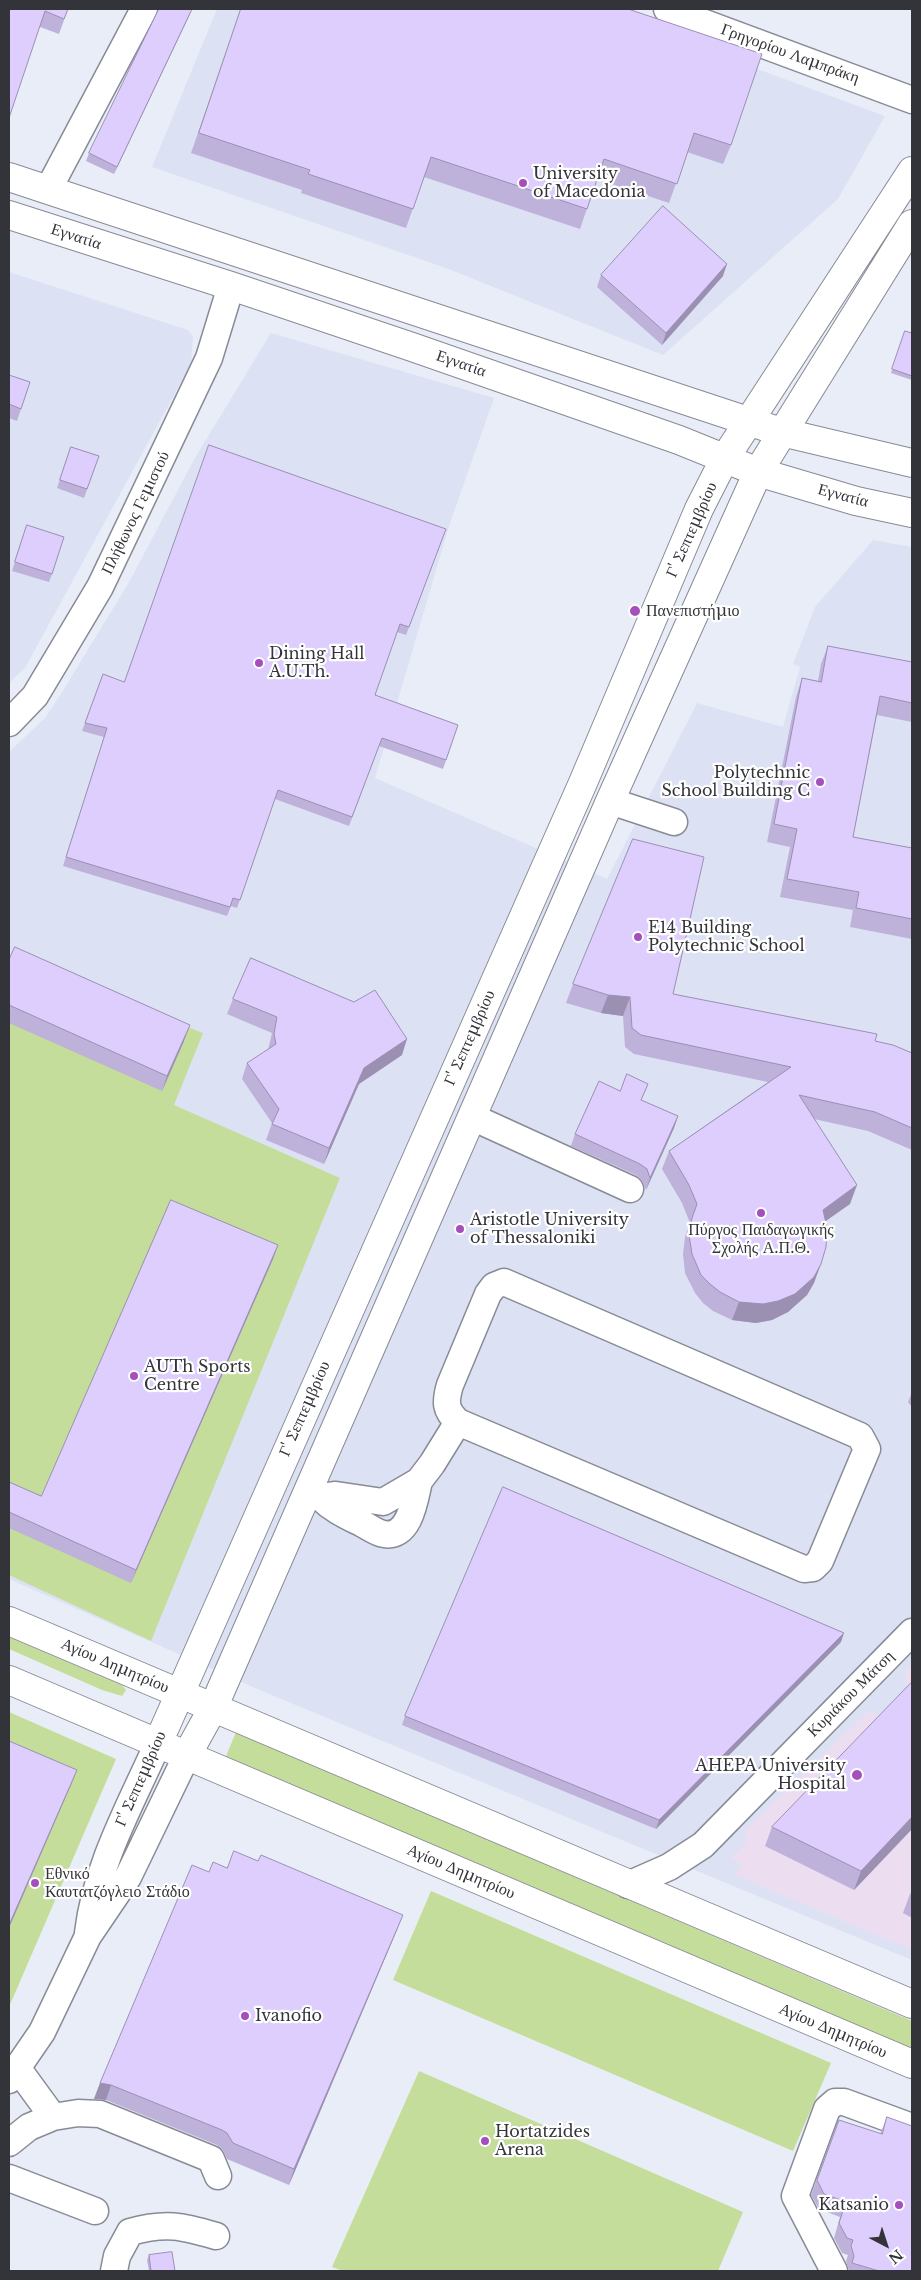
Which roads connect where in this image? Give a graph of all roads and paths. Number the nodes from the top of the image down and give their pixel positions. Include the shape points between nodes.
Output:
1 (144, 9) edge
2 (667, 9) edge
3 (912, 100) edge
4 (912, 171) edge
5 (9, 177) edge
6 (48, 190) junction
7 (9, 215) edge
8 (912, 224) edge
9 (231, 286) junction
10 (749, 421) junction
11 (781, 432) junction
12 (725, 458) junction
13 (912, 463) edge
14 (758, 472) junction
15 (912, 513) edge
16 (9, 723) edge
17 (610, 800) junction
18 (674, 822) dead end
19 (472, 1117) junction
20 (630, 1189) dead end
21 (458, 1422) junction
22 (314, 1494) junction
23 (9, 1622) edge
24 (912, 1632) edge
25 (9, 1680) edge
26 (179, 1693) junction
27 (213, 1708) junction
28 (158, 1743) junction
29 (187, 1755) junction
30 (628, 1885) junction
31 (88, 1936) junction
32 (912, 2004) edge
33 (912, 2064) edge
34 (13, 2074) edge
35 (53, 2117) junction
36 (912, 2127) edge
37 (9, 2143) edge
38 (218, 2176) dead end
39 (9, 2178) edge
40 (95, 2211) dead end
41 (216, 2236) dead end
42 (114, 2271) edge
43 (834, 2271) edge

1 - 6 street
2 - 3 street, Γρηγορίου Λαμπράκη
4 - 10 main road, Γ' Σεπτεμβρίου
5 - 6 main road
6 - 10 main road
7 - 9 main road, Εγνατία
8 - 11 main road, Γ' Σεπτεμβρίου
9 - 12 main road, Εγνατία
9 - 16 street, Πλήθωνος Γεμιστού via 209,358 100,587 35,696
10 - 11 main road
10 - 12 main road, Γ' Σεπτεμβρίου
11 - 13 main road
11 - 14 main road, Γ' Σεπτεμβρίου
12 - 14 main road, Εγνατία
12 - 26 main road, Γ' Σεπτεμβρίου
14 - 15 main road, Εγνατία via 856,501
14 - 17 main road, Γ' Σεπτεμβρίου
17 - 18 street
17 - 19 main road, Γ' Σεπτεμβρίου
19 - 20 street
19 - 22 main road, Γ' Σεπτεμβρίου
21 - 21 street via 449,1413 445,1401 450,1385 488,1294 494,1286 504,1282 860,1436 867,1449 820,1561 813,1568 804,1569
21 - 22 street via 419,1481 412,1511 405,1525 395,1534 384,1534 330,1508
22 - 27 main road, Γ' Σεπτεμβρίου
23 - 26 main road, Αγίου Δημητρίου
24 - 30 street, Κυριάκου Μάτση via 703,1845 669,1867
25 - 28 main road, Αγίου Δημητρίου
26 - 27 main road, Αγίου Δημητρίου
26 - 28 main road, Γ' Σεπτεμβρίου
27 - 29 main road, Γ' Σεπτεμβρίου
27 - 30 main road, Αγίου Δημητρίου
28 - 29 main road, Αγίου Δημητρίου
28 - 31 street, Γ' Σεπτεμβρίου via 102,1871 91,1906
29 - 31 street, Γ' Σεπτεμβρίου via 128,1877
29 - 33 main road, Αγίου Δημητρίου
30 - 32 main road, Αγίου Δημητρίου
31 - 34 street, Γ' Σεπτεμβρίου via 42,2032
34 - 35 street
35 - 37 street via 29,2127
35 - 38 street via 100,2114 211,2159
36 - 43 street via 844,2102 835,2102 827,2109 795,2196
39 - 40 street
41 - 42 street via 184,2226 154,2226 130,2232 117,2256

